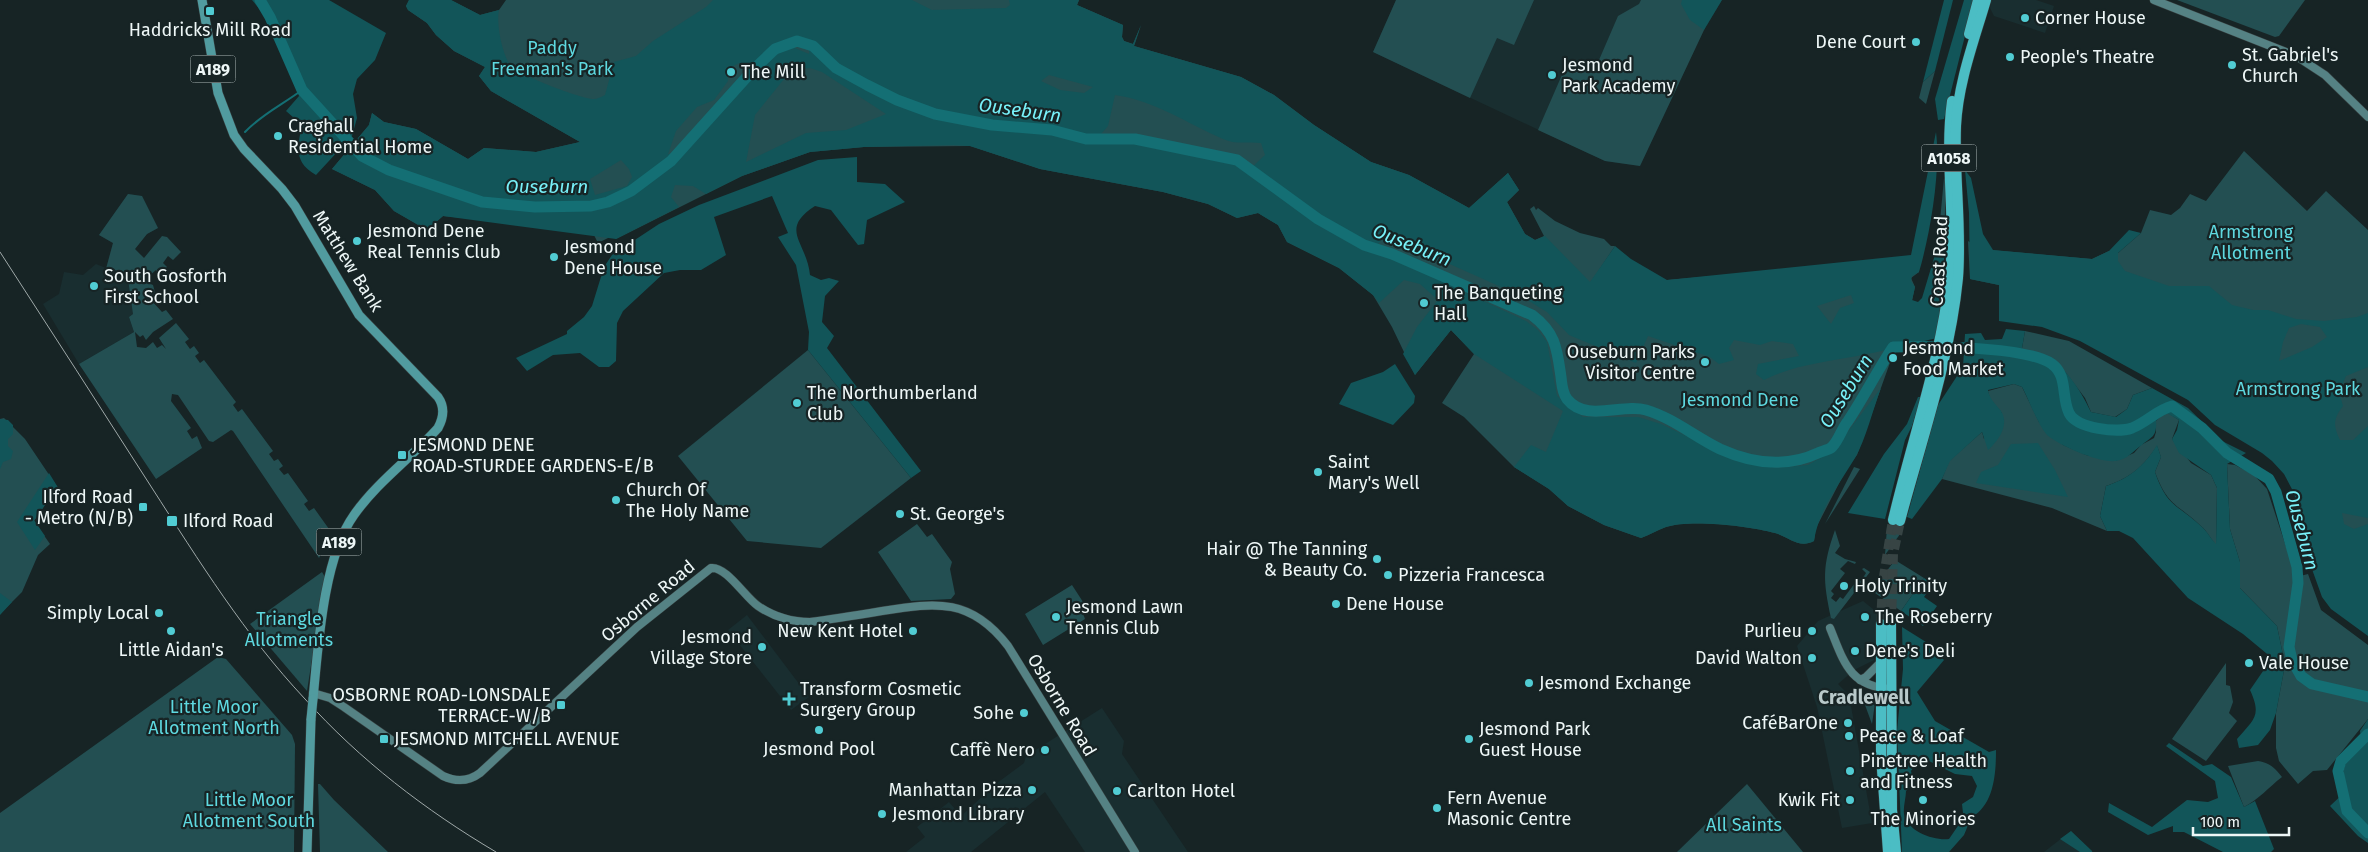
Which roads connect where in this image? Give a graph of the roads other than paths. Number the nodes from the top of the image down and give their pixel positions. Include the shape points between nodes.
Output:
1 (202, 0) edge
2 (1978, 0) edge
3 (1986, 0) edge
4 (2154, 0) edge
5 (2368, 117) edge
6 (1948, 319) junction
7 (1896, 521) tunnel mouth
8 (1830, 628) dead end
9 (1880, 663) junction
10 (1863, 678) junction
11 (1884, 681) junction
12 (313, 696) junction
13 (307, 852) edge
14 (1135, 852) edge
15 (1888, 852) edge
16 (1896, 852) edge

1 - 12 main road, Matthew Bank / A189 via 218,93 234,135 282,188 360,315 440,400 443,415 438,428 369,496 343,532 327,594
2 - 6 highway, Coast Road / A1058 via 1949,126 1951,242
3 - 6 highway, Coast Road / A1058 via 1959,99 1956,126 1958,278
4 - 5 main road via 2296,56 2325,75
6 - 7 highway, Coast Road / A1058
8 - 10 main road via 1848,668
9 - 10 main road
9 - 11 highway
9 - 11 highway via 1886,624
10 - 11 main road
11 - 15 highway via 1881,756
11 - 16 highway via 1891,689
12 - 13 main road, A189, bridge
12 - 14 main road, Osborne Road via 330,698 443,776 466,780 480,773 637,627 711,568 722,570 760,607 792,621 810,622 920,605 951,606 981,618 1008,646

